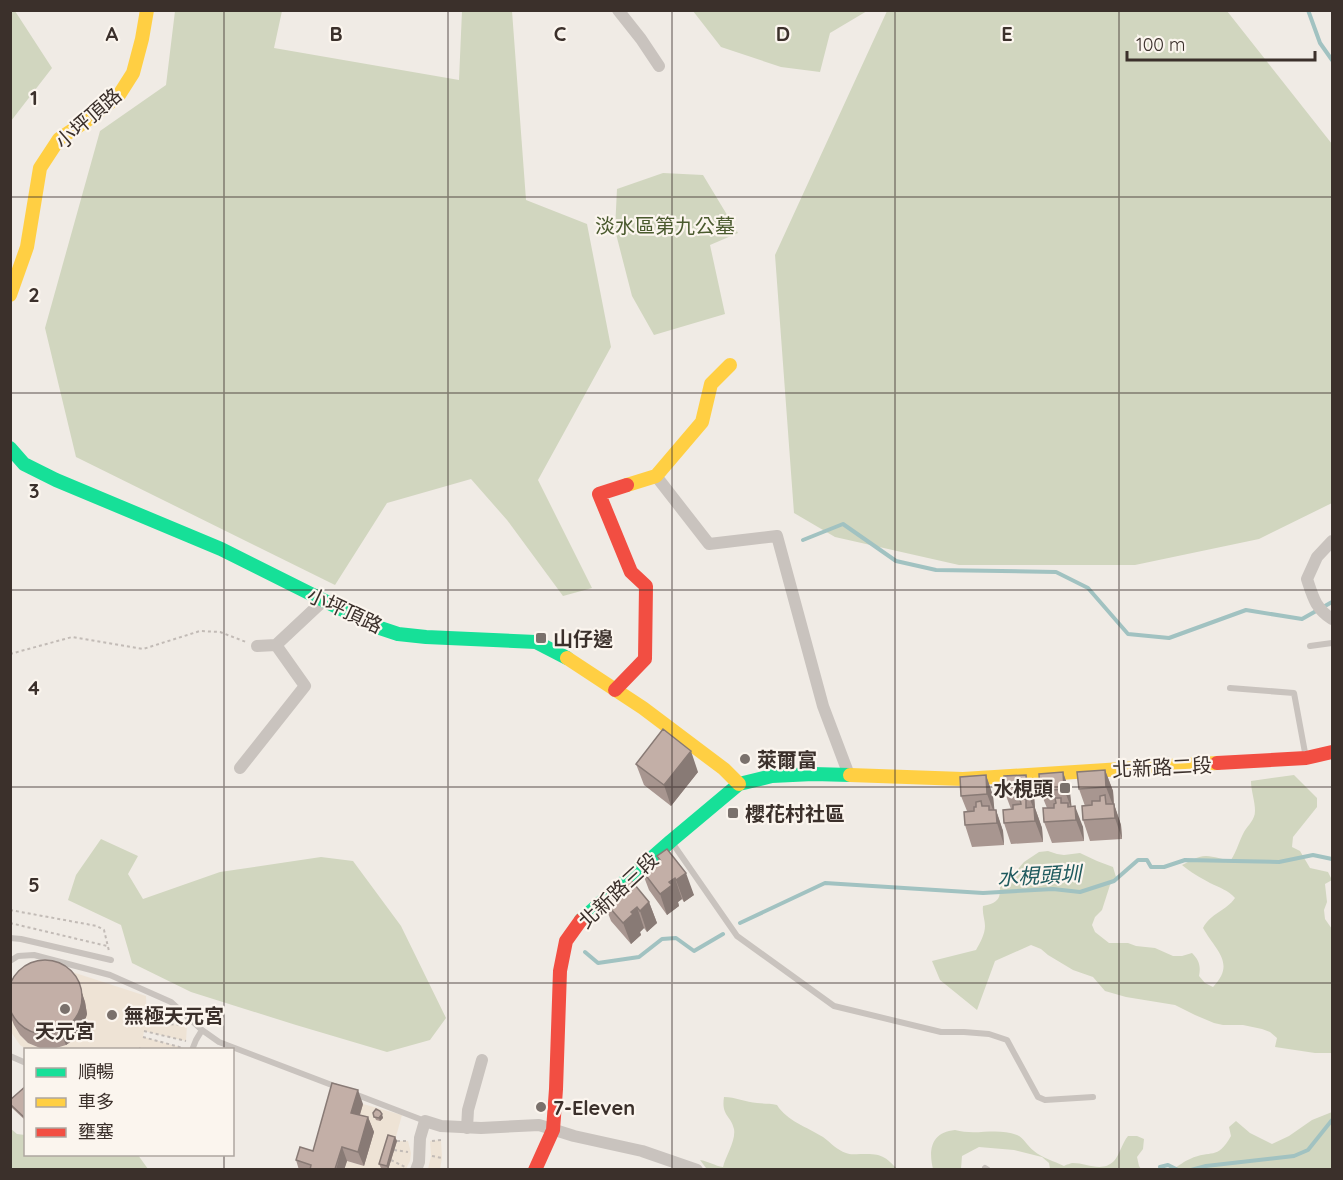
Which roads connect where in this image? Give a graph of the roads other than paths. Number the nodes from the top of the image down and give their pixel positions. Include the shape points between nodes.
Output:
1 (147, 10) edge
2 (618, 10) edge
3 (659, 66) dead end
4 (10, 295) edge
5 (730, 365) dead end
6 (10, 448) edge
7 (656, 476) junction
8 (1332, 541) edge
9 (323, 601) junction
10 (1328, 617) edge
11 (1332, 643) edge
12 (276, 645) junction
13 (257, 646) road end
14 (1310, 646) dead end
15 (1230, 688) dead end
16 (615, 690) junction
17 (1332, 752) edge
18 (1306, 758) junction
19 (240, 768) dead end
20 (849, 775) junction
21 (740, 784) junction
22 (671, 841) junction
23 (10, 938) edge
24 (111, 960) dead end
25 (10, 962) edge
26 (202, 1030) junction
27 (193, 1048) edge
28 (10, 1056) edge
29 (482, 1060) dead end
30 (24, 1063) edge
31 (1093, 1096) dead end
32 (425, 1121) junction
33 (467, 1128) junction
34 (553, 1130) junction
35 (412, 1169) edge
36 (535, 1170) edge
37 (697, 1170) edge

1 - 4 street, 小坪頂路 via 133,74 119,95 59,139 40,168 27,247
2 - 3 street
5 - 7 street via 711,384 702,422
6 - 9 street, 小坪頂路 via 24,464 56,480 220,549
7 - 16 street via 599,494 632,572 646,586 645,659
7 - 20 street via 709,544 777,536 823,706
8 - 10 street via 1317,557 1306,579 1315,603
9 - 12 street
9 - 16 street, 小坪頂路 via 398,634 536,642
11 - 14 lane
12 - 13 street
12 - 19 street via 304,686
15 - 18 lane via 1294,693
16 - 21 street, 小坪頂路
17 - 18 street, 北新路二段
18 - 20 street, 北新路二段 via 963,779
20 - 21 street, 北新路二段 via 772,776
21 - 22 street, 北新路三段
22 - 31 lane via 737,936 834,1006 941,1032 989,1034 1007,1040 1038,1097 1045,1100
22 - 34 street, 北新路三段 via 582,919 566,941 560,971
23 - 24 lane
25 - 26 lane via 18,956 34,955 110,975 171,1002
26 - 27 lane
26 - 32 lane via 219,1042
28 - 30 lane
29 - 33 street
32 - 33 street
32 - 35 street via 419,1162
33 - 34 street via 539,1125
34 - 36 street, 北新路三段
34 - 37 street via 642,1151

